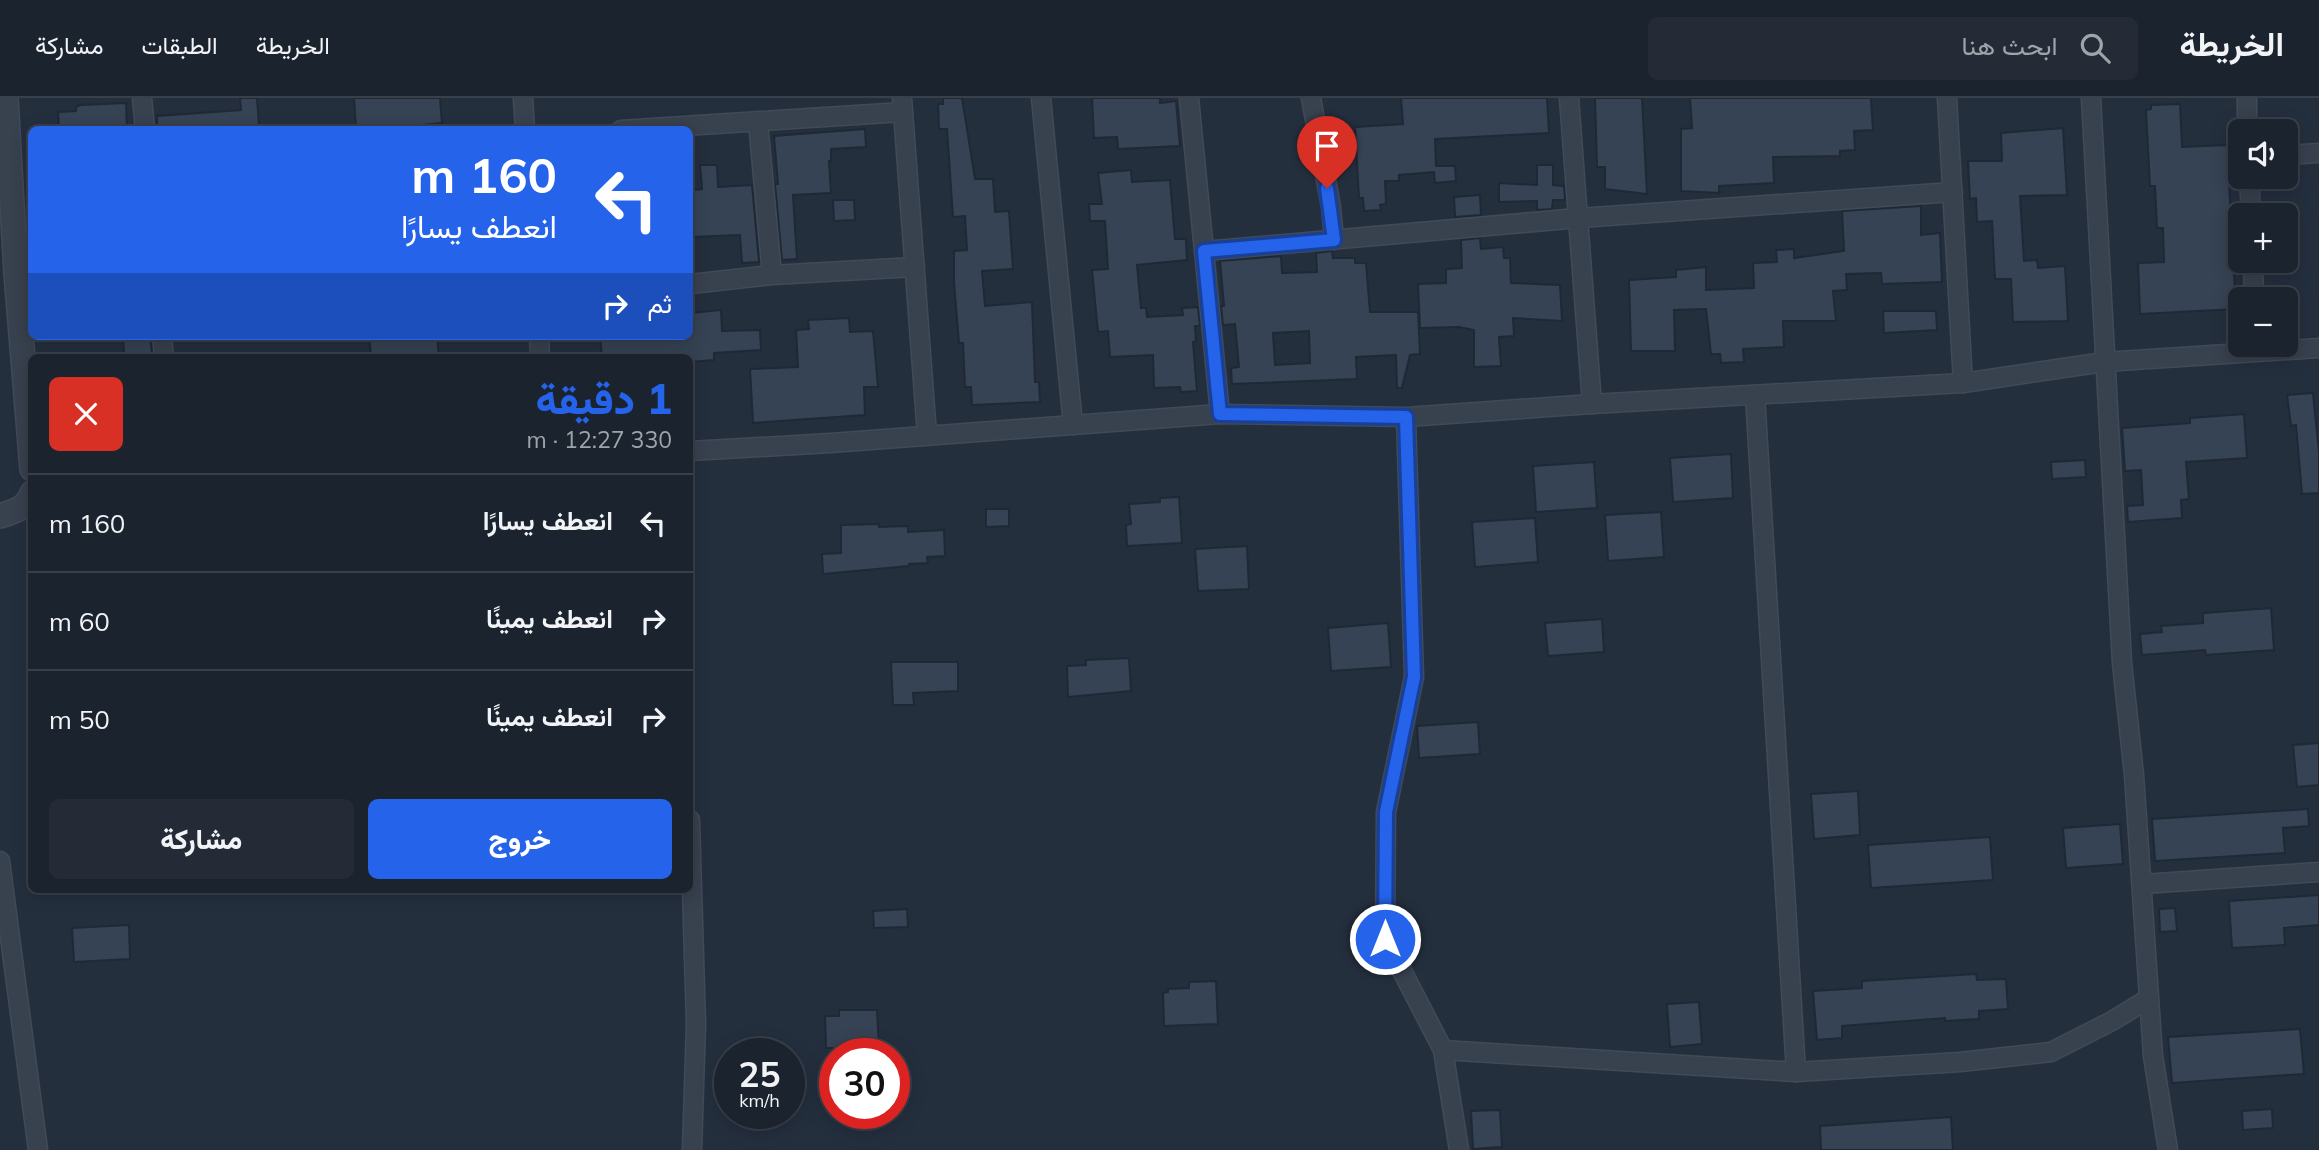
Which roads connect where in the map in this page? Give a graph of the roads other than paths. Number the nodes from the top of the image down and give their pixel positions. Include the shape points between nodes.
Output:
1 (6, 98) edge
2 (142, 98) edge
3 (523, 98) edge
4 (1041, 98) edge
5 (1190, 98) edge
6 (1311, 98) edge
7 (1569, 98) edge
8 (1947, 98) edge
9 (2091, 98) edge
10 (2247, 98) edge
11 (903, 105) edge
12 (2247, 119) edge
13 (758, 122) junction
14 (145, 126) edge
15 (526, 126) edge
16 (690, 126) edge
17 (2319, 153) edge
18 (2298, 154) edge
19 (1953, 192) junction
20 (1579, 218) junction
21 (1334, 240) junction
22 (1204, 251) junction
23 (915, 267) junction
24 (24, 273) edge
25 (772, 275) junction
26 (693, 284) edge
27 (2298, 348) edge
28 (2319, 348) edge
29 (2228, 351) edge
30 (2104, 362) junction
31 (28, 371) edge
32 (1963, 383) junction
33 (1755, 395) junction
34 (1592, 404) junction
35 (1220, 414) junction
36 (1406, 417) junction
37 (1073, 425) junction
38 (927, 435) junction
39 (693, 451) edge
40 (28, 503) edge
41 (0, 516) edge
42 (0, 861) edge
43 (2319, 872) edge
44 (2143, 884) junction
45 (692, 893) edge
46 (2148, 999) junction
47 (1443, 1050) junction
48 (1796, 1072) junction
49 (38, 1150) edge
50 (692, 1150) edge
51 (1459, 1150) edge
52 (2168, 1150) edge

1 - 24 street
2 - 14 street
3 - 15 street
4 - 37 street
5 - 22 street
6 - 21 street
7 - 20 street
8 - 19 street
9 - 30 street
10 - 12 street
11 - 13 street
11 - 23 street
13 - 16 street
13 - 25 street
17 - 18 street
19 - 20 street
19 - 32 street
20 - 21 street
20 - 34 street
21 - 22 street
22 - 35 street
23 - 25 street
23 - 38 street
24 - 31 street
25 - 26 street
27 - 28 street
29 - 30 street
30 - 32 street
30 - 44 street via 2122,663
32 - 33 street
33 - 34 street
33 - 48 street
34 - 36 street
35 - 36 street
35 - 37 street
36 - 47 street via 1414,677 1386,812 1385,939
37 - 38 street
38 - 39 street
40 - 41 street
42 - 49 street
43 - 44 street
44 - 46 street
45 - 50 street via 696,1024
46 - 48 street via 2051,1052
46 - 52 street via 2152,1056
47 - 48 street
47 - 51 street

